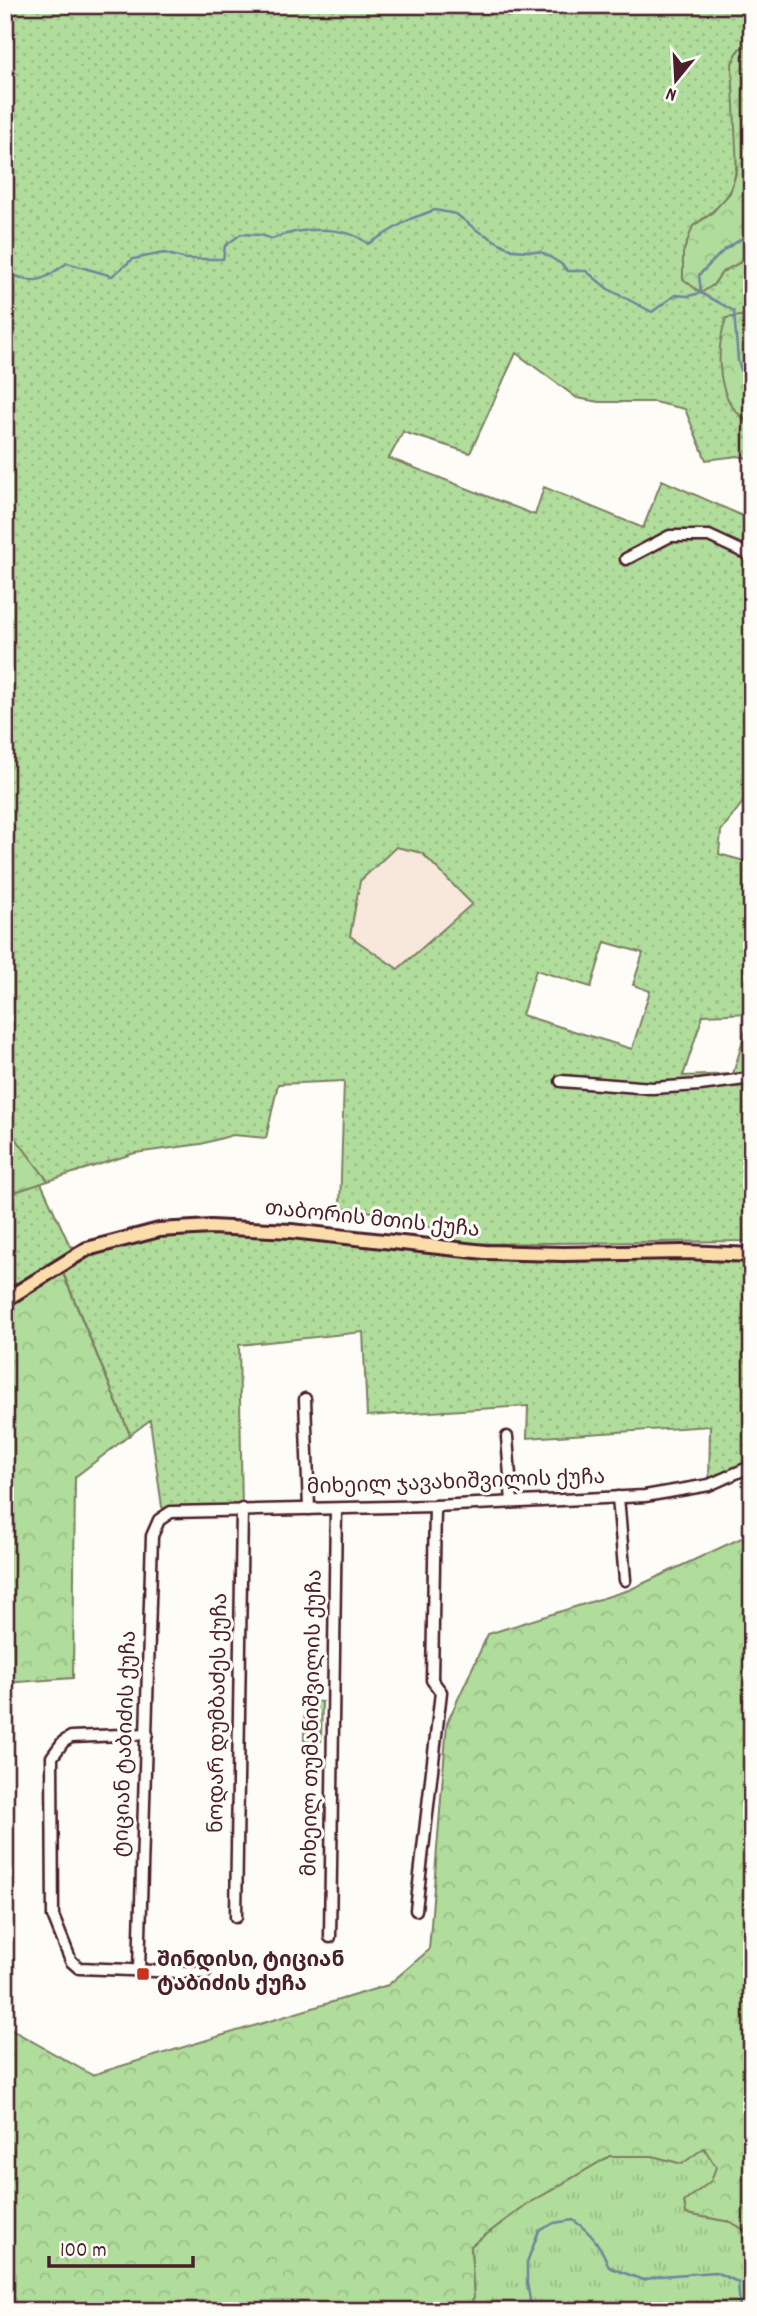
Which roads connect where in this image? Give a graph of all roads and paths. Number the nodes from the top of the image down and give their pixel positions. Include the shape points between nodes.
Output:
1 (752, 556) edge
2 (626, 559) dead end
3 (752, 1078) edge
4 (561, 1082) dead end
5 (752, 1255) edge
6 (5, 1300) edge
7 (305, 1399) dead end
8 (507, 1437) dead end
9 (752, 1466) edge
10 (618, 1497) junction
11 (512, 1502) junction
12 (435, 1506) junction
13 (242, 1509) junction
14 (309, 1509) junction
15 (336, 1509) junction
16 (159, 1520) joint
17 (625, 1580) dead end
18 (147, 1734) junction
19 (416, 1910) dead end
20 (236, 1917) dead end
21 (330, 1937) dead end
22 (139, 1970) junction
23 (205, 1973) dead end

1 - 2 street via 709,536 670,536
3 - 4 street via 652,1088
5 - 6 main road, თაბორის მთის ქუჩა via 485,1252 291,1231 159,1230 87,1249
7 - 14 street
8 - 11 street
9 - 10 street, მიხეილ ჯავახიშვილის ქუჩა via 709,1485
10 - 11 street, მიხეილ ჯავახიშვილის ქუჩა
10 - 17 street
11 - 12 street, მიხეილ ჯავახიშვილის ქუჩა
12 - 15 street, მიხეილ ჯავახიშვილის ქუჩა
12 - 19 street via 432,1680 441,1692
13 - 14 street, მიხეილ ჯავახიშვილის ქუჩა
13 - 16 street, მიხეილ ჯავახიშვილის ქუჩა via 171,1512
13 - 20 street, ნოდარ დუმბაძეს ქუჩა
14 - 15 street, მიხეილ ჯავახიშვილის ქუჩა
15 - 21 street, მიხეილ თუმანიშვილის ქუჩა
16 - 18 street, ტიციან ტაბიძის ქუჩა via 152,1536
18 - 22 street, ტიციან ტაბიძის ქუჩა
18 - 22 street via 71,1737 55,1751 51,1765 54,1916 71,1961 79,1968
22 - 23 street

